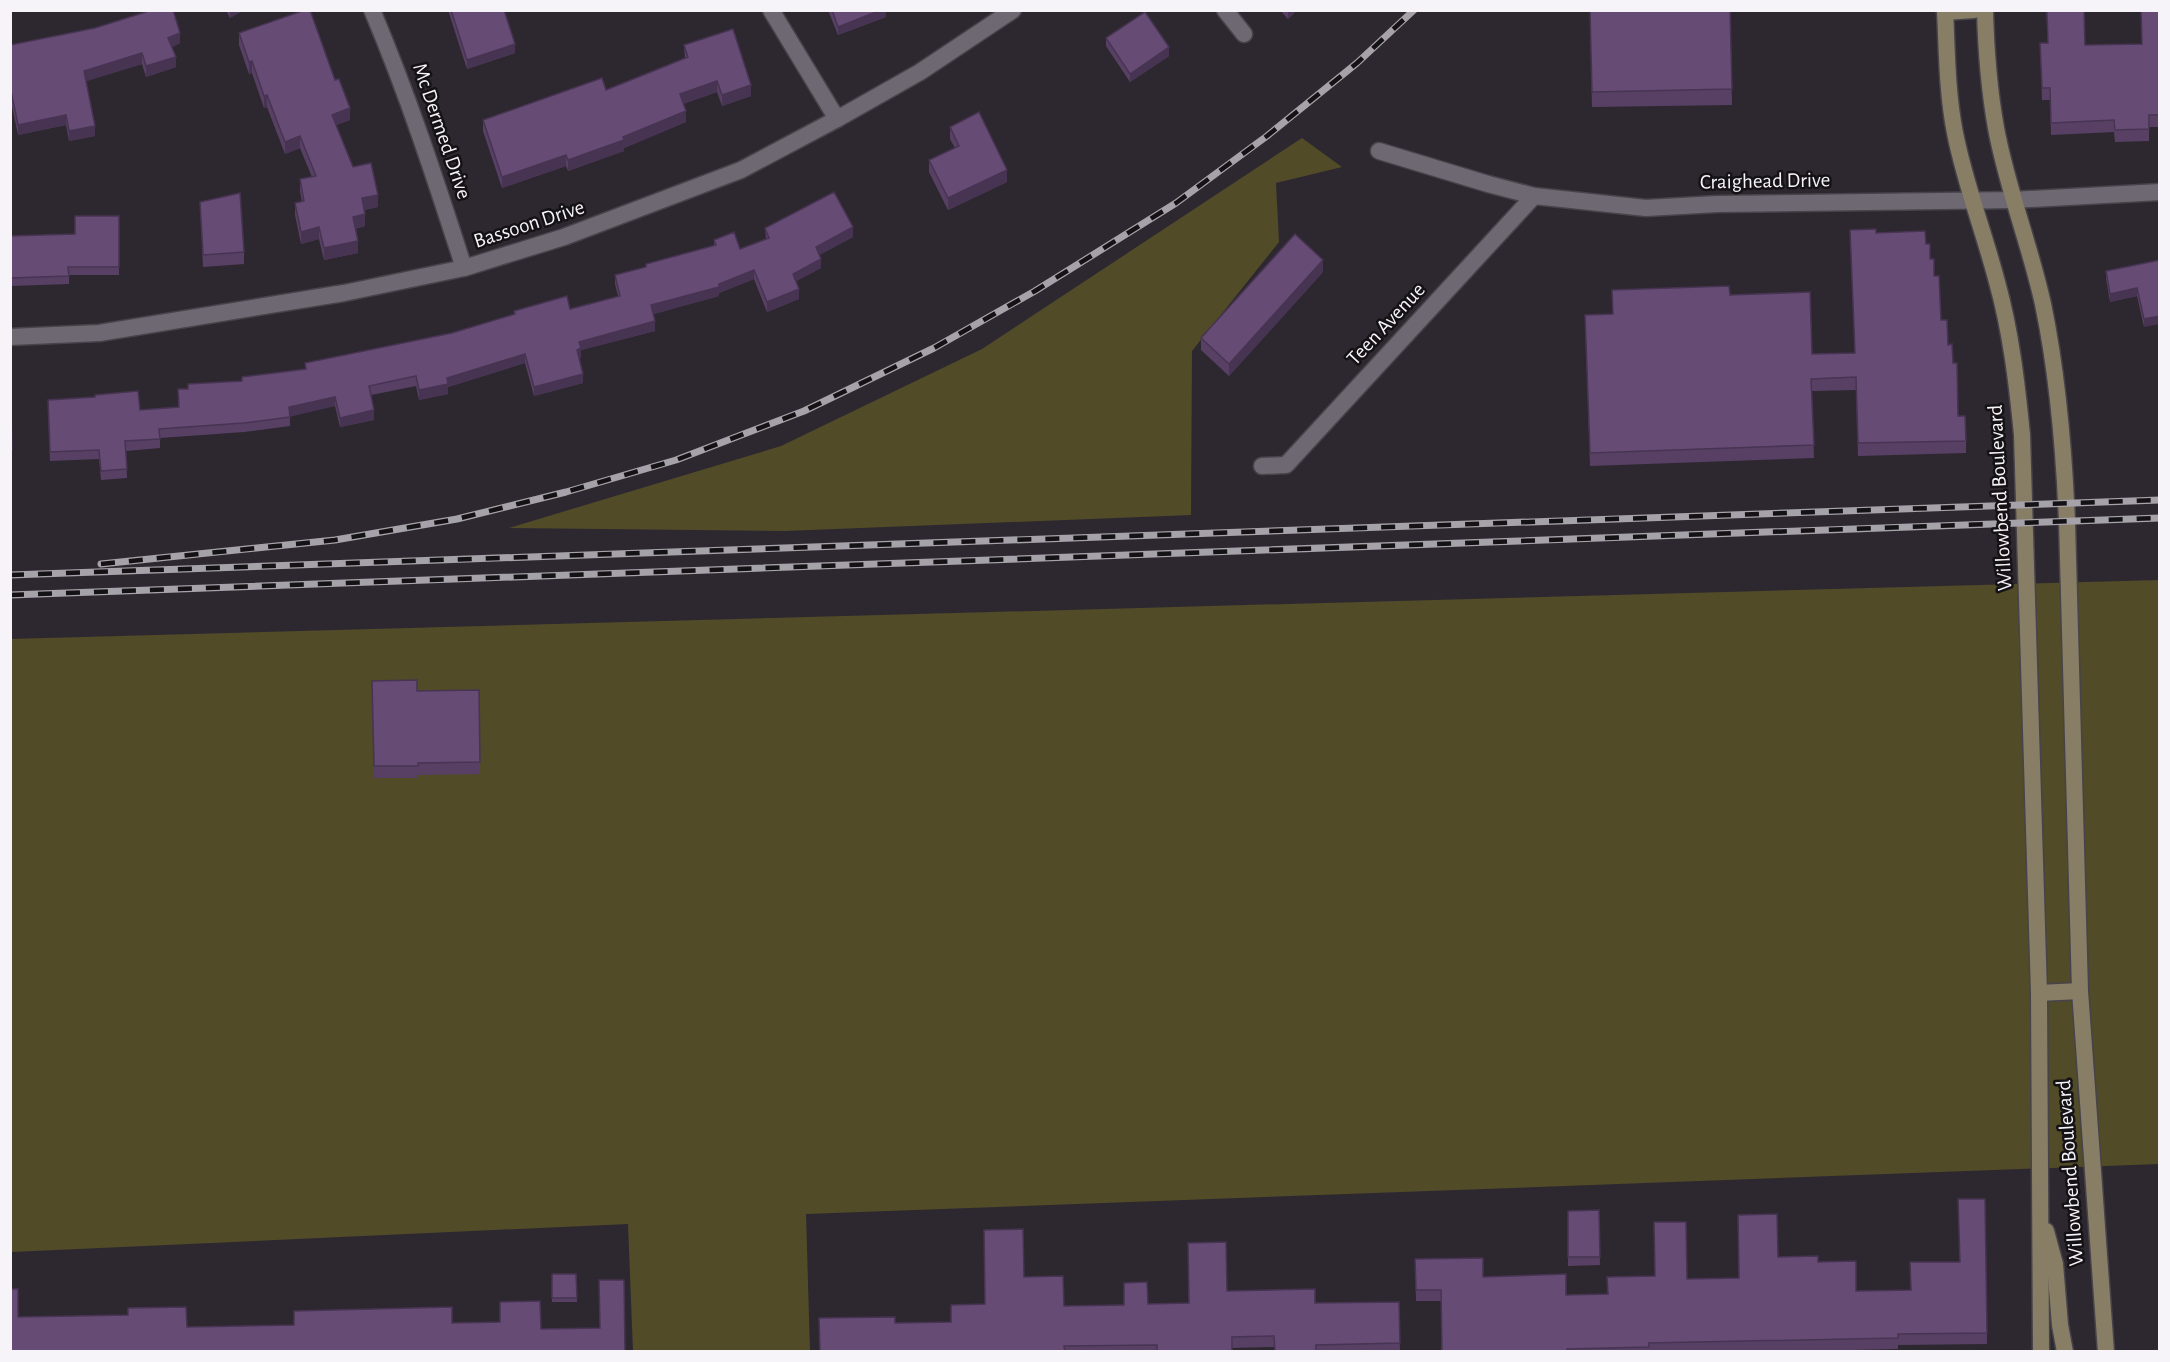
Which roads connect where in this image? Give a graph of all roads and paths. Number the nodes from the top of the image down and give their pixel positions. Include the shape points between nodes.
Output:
1 (372, 10) edge
2 (771, 10) edge
3 (1013, 10) edge
4 (1226, 10) edge
5 (1974, 10) edge
6 (1984, 10) edge
7 (1945, 11) edge
8 (1244, 34) dead end
9 (837, 119) junction
10 (1378, 151) dead end
11 (2160, 192) edge
12 (1534, 196) junction
13 (1971, 199) junction
14 (2013, 200) junction
15 (464, 268) junction
16 (10, 337) edge
17 (1262, 466) dead end
18 (2080, 991) junction
19 (2039, 993) junction
20 (2040, 1210) junction
21 (2041, 1352) edge
22 (2065, 1352) edge
23 (2106, 1352) edge

1 - 15 street, Mc Dermed Drive via 409,104
2 - 9 street
3 - 9 street, Bassoon Drive via 920,72
4 - 8 street
5 - 7 main road
6 - 14 main road, Willowbend Boulevard via 1996,129
7 - 13 main road, Willowbend Boulevard via 1954,132
9 - 15 street, Bassoon Drive via 730,174 564,237
10 - 12 street, Craighead Drive
11 - 14 street, Craighead Drive
12 - 13 street, Craighead Drive via 1646,208
12 - 17 street, Teen Avenue via 1286,465
13 - 14 street, Craighead Drive
13 - 19 main road, Willowbend Boulevard via 2002,303 2015,365 2022,435
14 - 18 main road, Willowbend Boulevard via 2043,303 2063,444
15 - 16 street, Bassoon Drive via 344,293 99,333
18 - 19 main road
18 - 23 main road, Willowbend Boulevard
19 - 20 main road, Willowbend Boulevard
20 - 21 main road, Willowbend Boulevard
20 - 22 main road via 2055,1264

